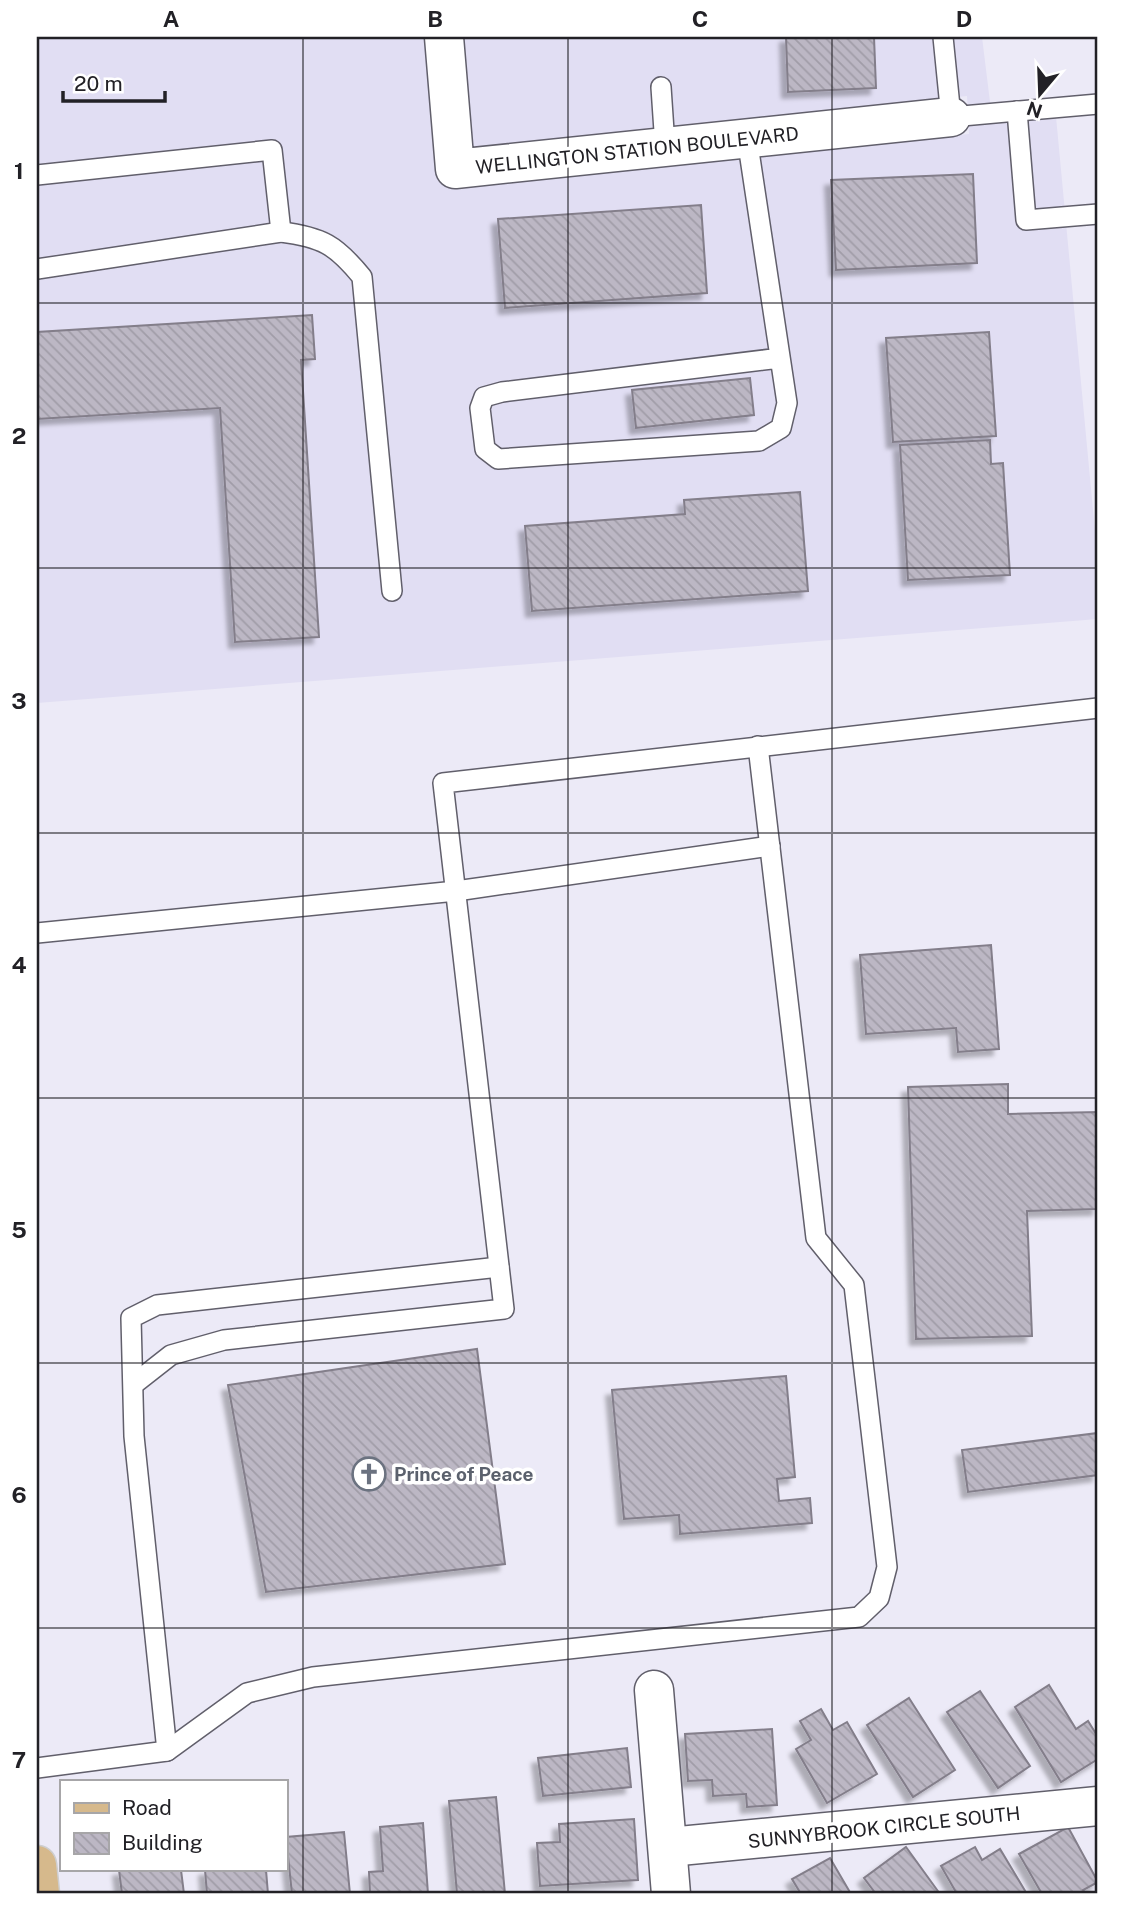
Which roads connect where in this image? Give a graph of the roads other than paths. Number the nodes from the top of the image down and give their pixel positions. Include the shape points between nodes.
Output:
1 (444, 37) edge
2 (943, 37) edge
3 (661, 87) dead end
4 (1098, 104) edge
5 (1017, 111) junction
6 (951, 117) junction
7 (747, 138) junction
8 (665, 146) junction
9 (37, 176) edge
10 (1098, 214) edge
11 (281, 232) junction
12 (37, 269) edge
13 (780, 358) junction
14 (392, 591) dead end
15 (1098, 708) edge
16 (758, 747) junction
17 (770, 846) junction
18 (456, 891) junction
19 (37, 933) edge
20 (499, 1266) junction
21 (134, 1384) junction
22 (654, 1690) dead end
23 (167, 1751) junction
24 (37, 1768) edge
25 (1098, 1806) edge
26 (669, 1847) junction
27 (37, 1866) edge
28 (40, 1894) edge
29 (671, 1894) edge

1 - 8 street, WELLINGTON STATION BOULEVARD via 455,169
2 - 6 lane
3 - 8 lane
4 - 5 lane
5 - 6 lane
5 - 10 lane via 1026,220
6 - 7 street, WELLINGTON STATION BOULEVARD
7 - 8 street, WELLINGTON STATION BOULEVARD
7 - 13 lane
9 - 11 lane via 272,150
11 - 12 lane
11 - 14 lane via 309,236 343,253 362,277
13 - 13 lane via 787,403 781,428 759,441 498,459 485,449 480,408 484,397
15 - 16 lane
16 - 17 lane
16 - 18 lane via 443,783
17 - 18 lane
17 - 23 lane via 816,1238 854,1285 887,1567 879,1598 859,1617 313,1677 247,1693
18 - 19 lane
18 - 20 lane
20 - 21 lane via 503,1309 224,1340 171,1355
20 - 21 lane via 157,1305 131,1318
21 - 23 lane via 134,1436
22 - 26 street
23 - 24 lane
25 - 26 street, SUNNYBROOK CIRCLE SOUTH
26 - 29 street
27 - 28 main road

